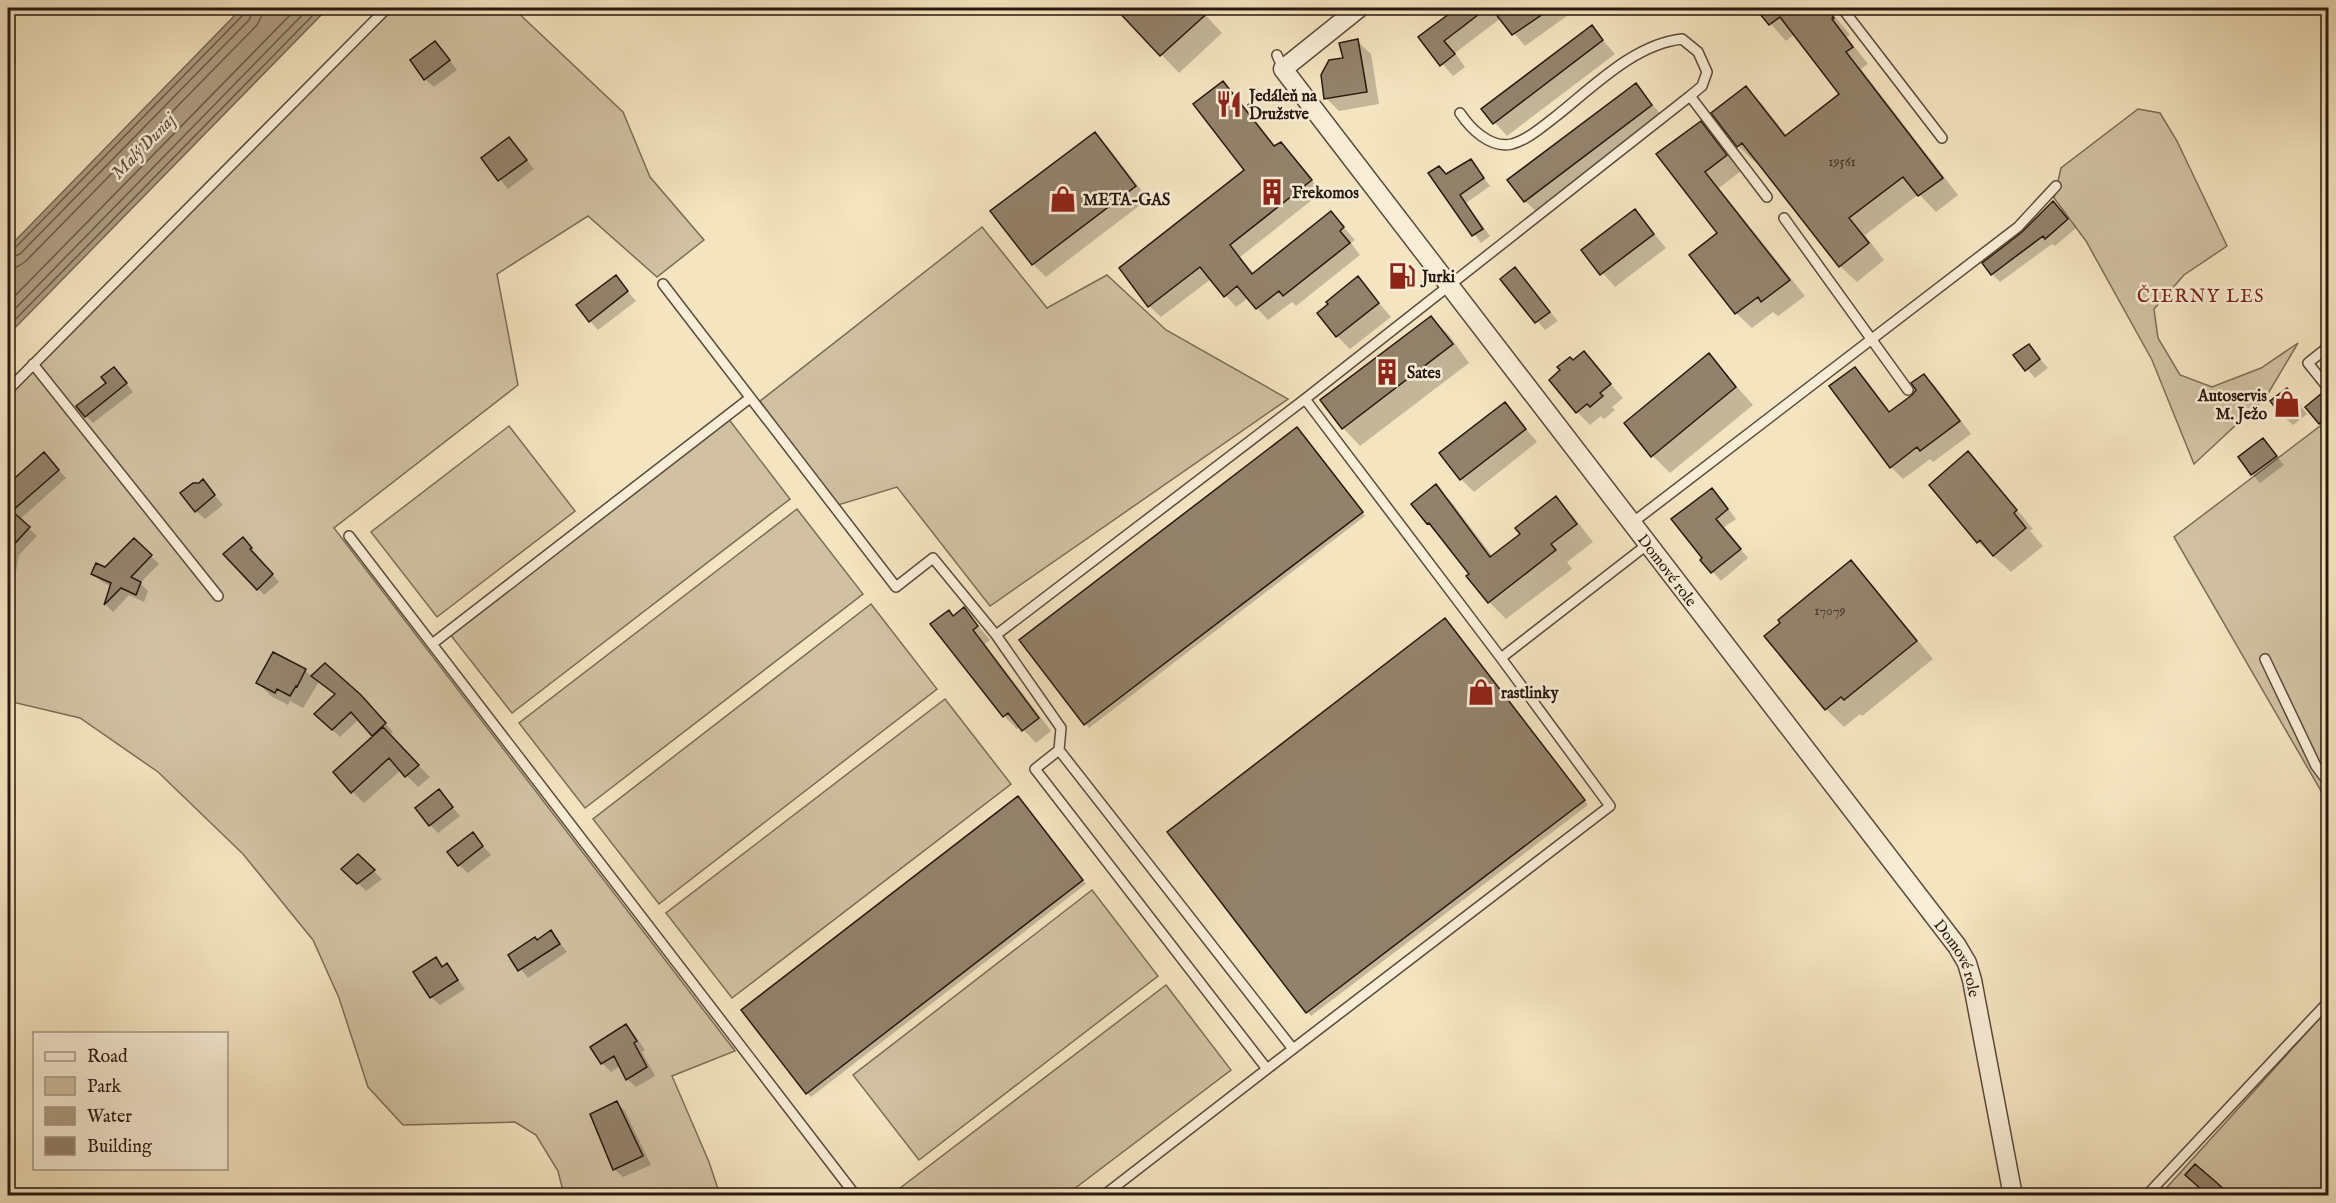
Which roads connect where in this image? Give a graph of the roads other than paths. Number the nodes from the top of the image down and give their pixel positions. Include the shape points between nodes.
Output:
1 (387, 8) edge
2 (1359, 8) edge
3 (1842, 8) edge
4 (1690, 96) junction
5 (1460, 112) dead end
6 (1942, 138) dead end
7 (2056, 186) dead end
8 (1767, 197) dead end
9 (1784, 218) dead end
10 (663, 284) dead end
11 (1449, 285) junction
12 (1872, 339) junction
13 (2328, 347) edge
14 (33, 364) junction
15 (2328, 388) edge
16 (8, 390) edge
17 (1908, 390) dead end
18 (750, 398) junction
19 (1305, 399) junction
20 (1632, 523) junction
21 (349, 536) dead end
22 (1647, 544) junction
23 (218, 596) dead end
24 (996, 635) junction
25 (432, 644) junction
26 (1501, 658) junction
27 (2265, 659) dead end
28 (1059, 750) junction
29 (2328, 782) edge
30 (2328, 1002) edge
31 (1293, 1048) junction
32 (1267, 1069) junction
33 (856, 1196) edge
34 (1103, 1196) edge
35 (2013, 1196) edge
36 (2146, 1196) edge

1 - 14 lane
2 - 11 street, Domové role via 1280,62
3 - 6 lane
4 - 5 lane via 1702,86 1707,72 1698,52 1682,39 1665,40 1632,56 1536,132 1511,144 1489,141 1471,129
4 - 8 lane
4 - 11 lane
7 - 12 lane via 2018,227
9 - 12 lane
10 - 18 lane
11 - 19 lane
11 - 20 street, Domové role
12 - 17 lane
12 - 20 lane
13 - 15 lane via 2308,363
14 - 16 lane
14 - 23 lane
18 - 24 lane via 896,587 933,558
18 - 25 lane
19 - 24 lane
19 - 26 lane
20 - 22 street, Domové role
21 - 25 lane
22 - 26 lane
22 - 35 street, Domové role via 1967,963
24 - 28 lane via 1061,728
25 - 33 lane
26 - 31 lane via 1610,806
27 - 29 lane via 2316,766
28 - 31 lane
28 - 32 lane via 1035,769
30 - 36 lane
31 - 32 lane
32 - 34 lane

